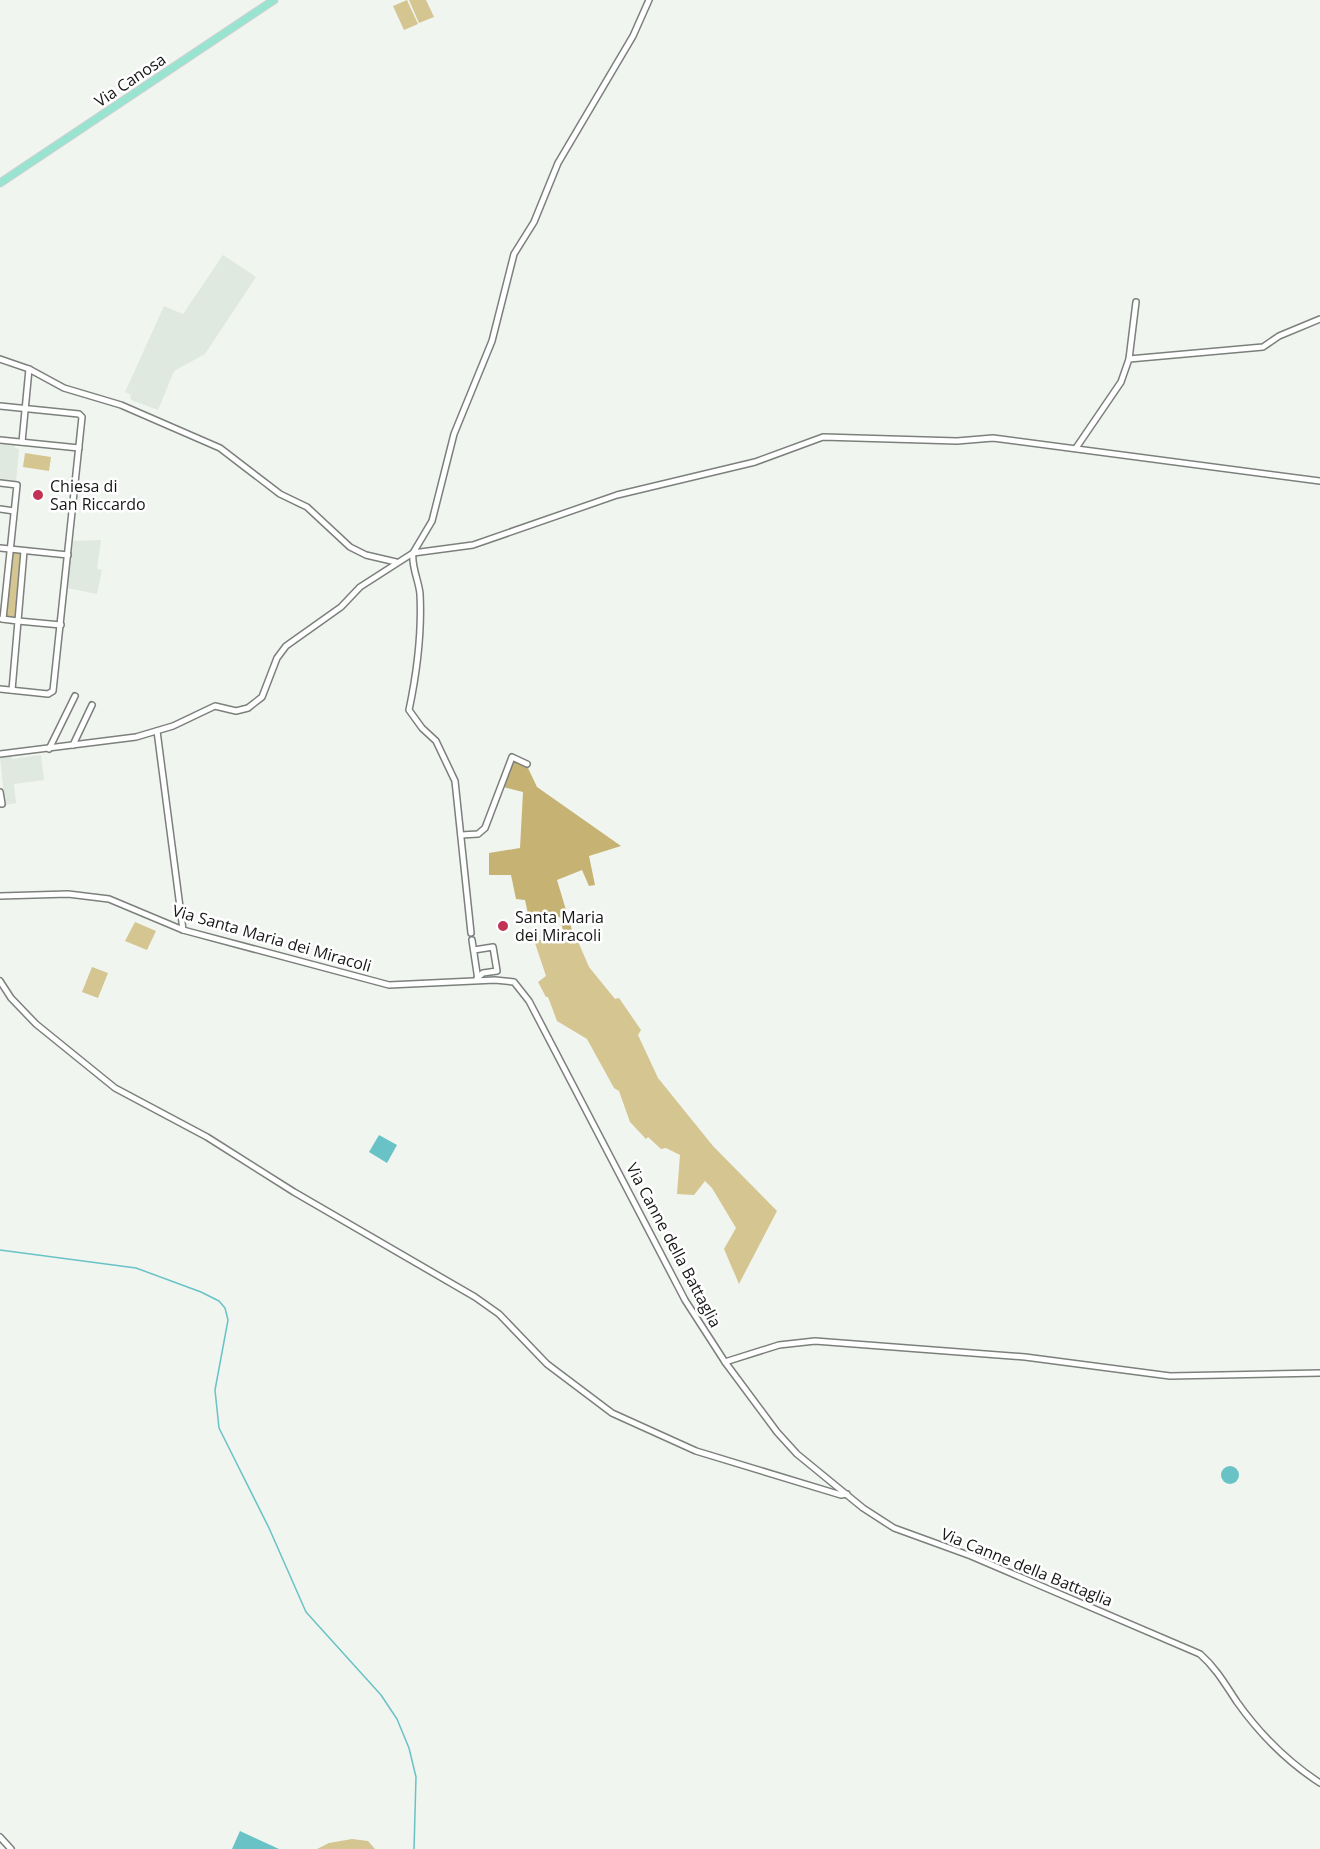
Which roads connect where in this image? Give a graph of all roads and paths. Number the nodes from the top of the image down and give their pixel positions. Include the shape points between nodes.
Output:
1 (274, 0) edge
2 (649, 0) edge
3 (0, 183) edge
4 (1136, 302) dead end
5 (1320, 319) edge
6 (0, 359) edge
7 (1129, 359) junction
8 (29, 369) junction
9 (0, 406) edge
10 (24, 409) junction
11 (0, 440) edge
12 (22, 442) junction
13 (79, 448) junction
14 (1076, 448) junction
15 (1320, 481) edge
16 (0, 483) edge
17 (0, 509) edge
18 (14, 511) junction
19 (0, 548) edge
20 (10, 549) junction
21 (24, 551) junction
22 (413, 553) junction
23 (68, 555) junction
24 (397, 562) junction
25 (3, 580) edge
26 (1, 619) edge
27 (18, 621) junction
28 (61, 625) junction
29 (0, 689) edge
30 (12, 690) junction
31 (75, 696) dead end
32 (92, 705) dead end
33 (157, 731) junction
34 (73, 745) junction
35 (49, 749) junction
36 (0, 754) edge
37 (527, 764) dead end
38 (0, 792) edge
39 (2, 804) dead end
40 (461, 834) junction
41 (0, 896) edge
42 (183, 930) junction
43 (474, 950) junction
44 (478, 980) junction
45 (506, 980) joint
46 (0, 981) edge
47 (725, 1362) junction
48 (1320, 1373) edge
49 (847, 1494) junction
50 (1320, 1783) edge
51 (0, 1837) edge
52 (11, 1849) edge

1 - 3 main road, Via Canosa
2 - 22 street via 633,36 558,163 534,222 514,254 492,341 454,434 432,521
4 - 7 street
5 - 7 street via 1263,346
6 - 8 street
7 - 14 street via 1121,382
8 - 10 street
8 - 24 street via 64,388 121,405 220,448 280,494 307,507 350,547
9 - 10 street
10 - 12 street
10 - 13 street via 79,414
11 - 12 street
12 - 13 street
13 - 23 street
14 - 15 street
14 - 22 street via 987,438 957,441 823,437 755,462 617,495 473,545
16 - 18 street via 17,485
17 - 18 street
18 - 20 street
19 - 20 street
20 - 21 street
20 - 25 street
21 - 23 street
21 - 27 street
22 - 24 street
22 - 40 street via 420,594 417,674 409,710 436,741 450,767 458,795
23 - 28 street
24 - 33 street via 286,646 277,658 262,697 255,703 236,711 215,706
25 - 26 street
26 - 27 street
27 - 28 street
27 - 30 street
28 - 30 street via 52,693
29 - 30 street
31 - 35 street
32 - 34 street
33 - 34 street
33 - 42 street
34 - 35 street
35 - 36 street
37 - 40 street via 514,756 509,759 485,828 478,834
38 - 39 street
40 - 43 street
41 - 42 street, Via Santa Maria dei Miracoli via 96,896 123,903
42 - 44 street, Via Santa Maria dei Miracoli via 390,985
43 - 44 street
43 - 44 street via 493,947 497,971 483,973
44 - 45 street, Via Santa Maria dei Miracoli
45 - 47 street, Via Canne della Battaglia via 514,982 529,1001 685,1300
46 - 49 street via 36,1024 115,1088 207,1137 475,1297 499,1314 547,1364 612,1413 719,1459 787,1481
47 - 48 street via 779,1345 815,1341 1025,1357 1170,1376
47 - 49 street, Via Canne della Battaglia via 788,1444
49 - 50 street, Via Canne della Battaglia via 894,1528 971,1556 1192,1649 1212,1664 1288,1760
51 - 52 street

